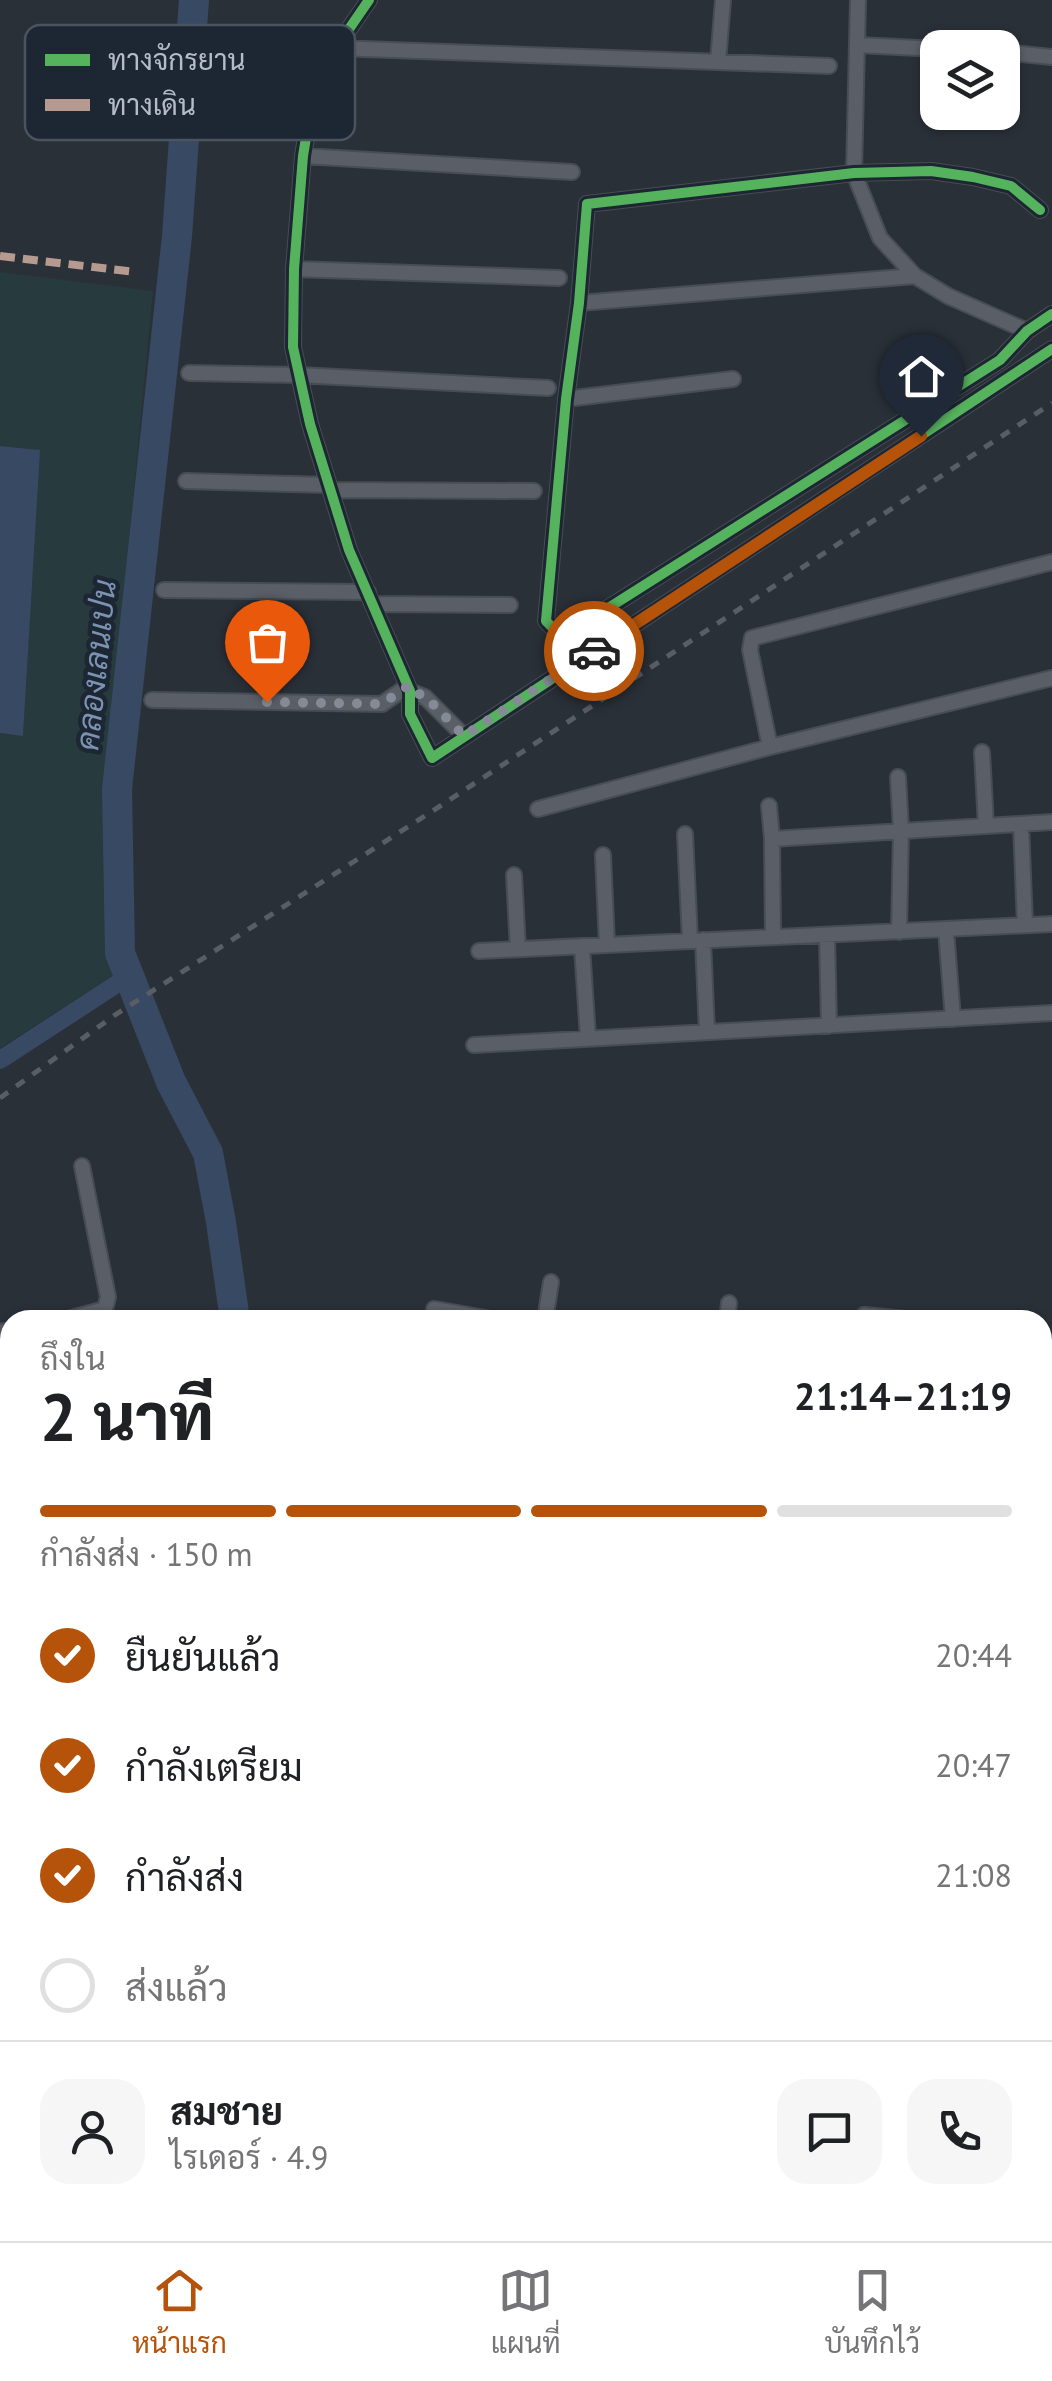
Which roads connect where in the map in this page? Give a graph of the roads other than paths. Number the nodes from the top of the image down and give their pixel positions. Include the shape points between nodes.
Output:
1 (369, 0) edge
2 (723, 0) edge
3 (858, 0) edge
4 (352, 25) edge
5 (858, 45) junction
6 (920, 48) edge
7 (355, 49) edge
8 (1020, 53) edge
9 (1052, 56) edge
10 (718, 62) junction
11 (828, 66) dead end
12 (306, 140) edge
13 (303, 156) junction
14 (572, 172) dead end
15 (854, 174) junction
16 (1040, 210) dead end
17 (294, 270) junction
18 (915, 276) junction
19 (559, 278) dead end
20 (578, 302) junction
21 (1052, 314) edge
22 (1026, 330) junction
23 (1052, 349) edge
24 (189, 373) dead end
25 (299, 374) junction
26 (733, 380) dead end
27 (548, 388) dead end
28 (566, 399) junction
29 (186, 482) dead end
30 (330, 488) junction
31 (534, 491) dead end
32 (1052, 562) edge
33 (164, 590) dead end
34 (370, 598) junction
35 (510, 606) dead end
36 (1052, 678) edge
37 (409, 689) junction
38 (152, 700) dead end
39 (464, 736) junction
40 (770, 747) junction
41 (982, 752) dead end
42 (898, 776) dead end
43 (769, 806) dead end
44 (538, 808) dead end
45 (1052, 822) edge
46 (1021, 824) junction
47 (986, 826) junction
48 (901, 831) junction
49 (685, 834) dead end
50 (772, 839) junction
51 (604, 855) dead end
52 (514, 875) dead end
53 (1052, 924) edge
54 (1026, 925) junction
55 (946, 930) junction
56 (899, 932) junction
57 (827, 936) junction
58 (772, 937) junction
59 (696, 941) junction
60 (608, 945) junction
61 (582, 946) junction
62 (518, 950) junction
63 (479, 951) dead end
64 (1052, 1013) edge
65 (953, 1019) junction
66 (829, 1026) junction
67 (708, 1032) junction
68 (588, 1038) junction
69 (474, 1045) dead end
70 (82, 1166) dead end
71 (551, 1282) dead end
72 (729, 1303) dead end
73 (434, 1309) dead end
74 (102, 1310) edge
75 (440, 1310) edge
76 (547, 1310) edge
77 (728, 1310) edge

1 - 4 street
2 - 10 street
3 - 5 street
5 - 6 street
5 - 15 street
7 - 10 street
8 - 9 street
10 - 11 street
12 - 13 street
13 - 14 street
13 - 17 street
15 - 16 street via 974,177 1011,186
15 - 18 street via 880,238
15 - 20 street via 587,204
17 - 19 street
17 - 25 street
18 - 20 street
18 - 22 street
20 - 28 street
21 - 22 street
22 - 28 street via 1000,360 572,631 546,622
23 - 39 street
24 - 25 street
25 - 27 street
25 - 30 street
26 - 28 street
29 - 30 street
30 - 31 street
30 - 34 street
32 - 40 street via 752,638
33 - 34 street
34 - 35 street
34 - 37 street
36 - 40 street
37 - 38 street via 382,704
37 - 39 street via 425,696
37 - 39 street via 410,714 432,758
40 - 44 street
41 - 47 street
42 - 48 street
43 - 50 street
45 - 46 street
46 - 47 street
46 - 54 street
47 - 48 street
48 - 50 street
48 - 56 street
49 - 59 street
50 - 58 street
51 - 60 street
52 - 62 street
53 - 54 street
54 - 55 street
55 - 56 street
55 - 65 street
56 - 57 street
57 - 58 street
57 - 66 street
58 - 59 street
59 - 60 street
59 - 67 street
60 - 61 street
61 - 62 street
61 - 68 street
62 - 63 street
64 - 65 street
65 - 66 street
66 - 67 street
67 - 68 street
68 - 69 street
70 - 74 street via 108,1297
71 - 76 street
72 - 77 street
73 - 75 street

